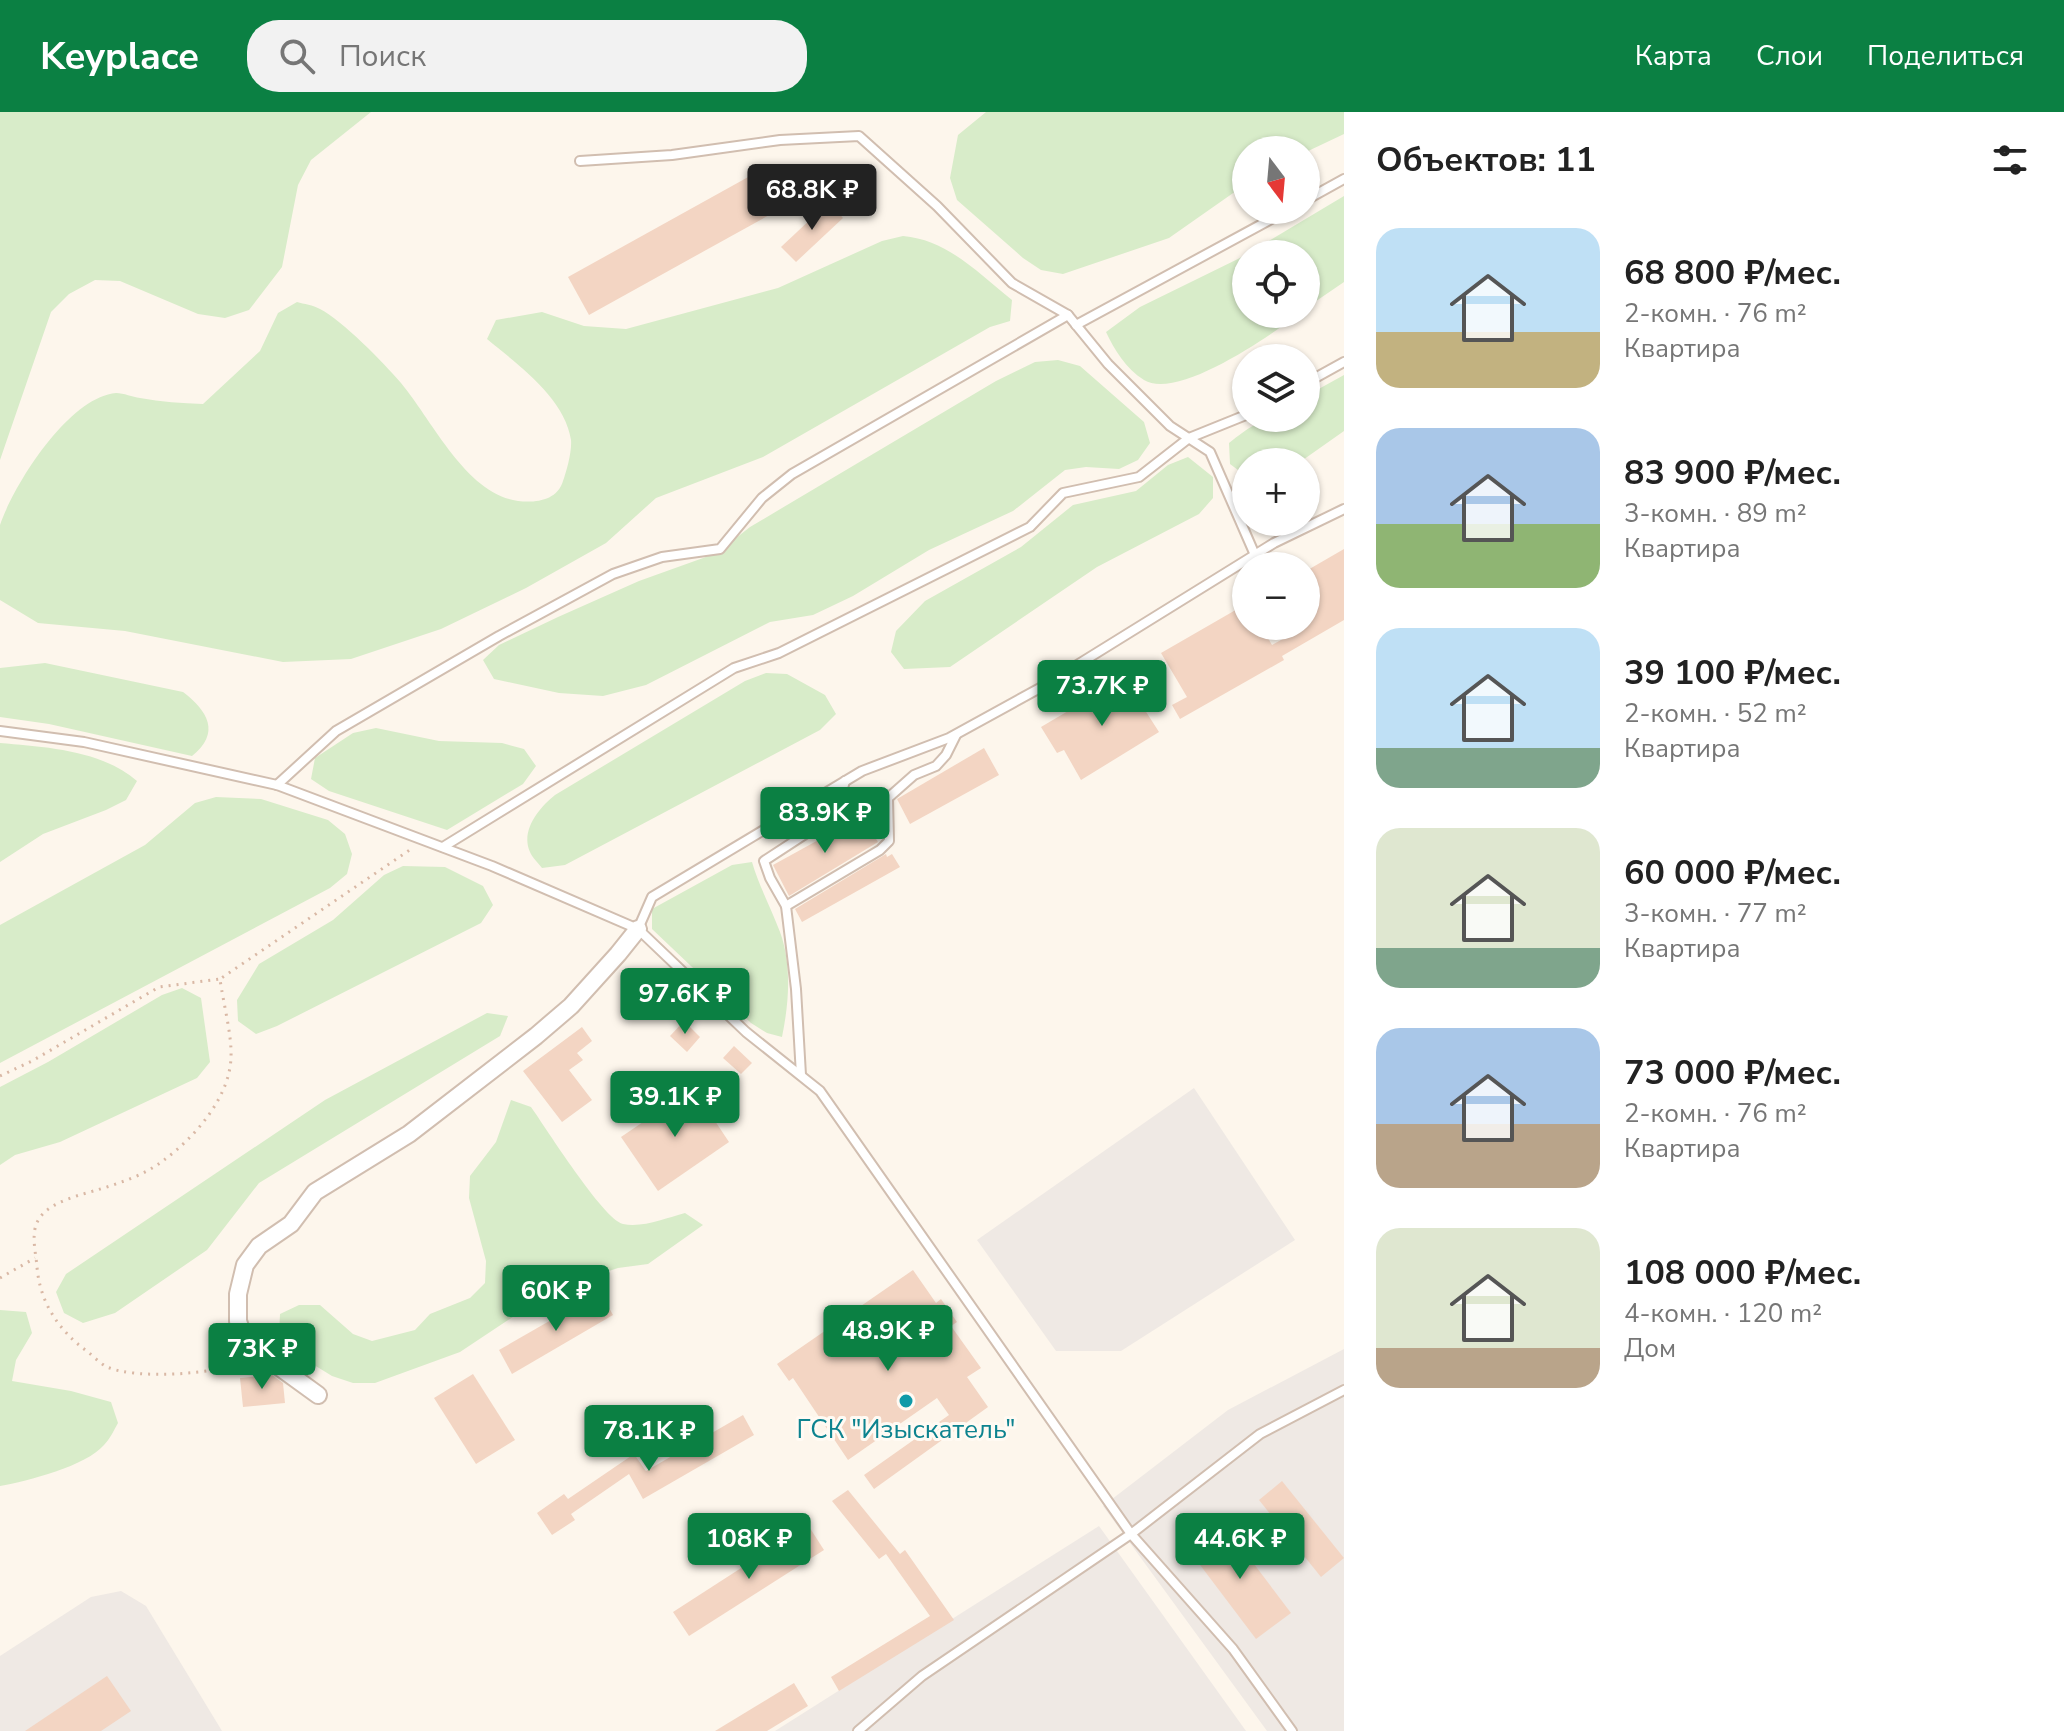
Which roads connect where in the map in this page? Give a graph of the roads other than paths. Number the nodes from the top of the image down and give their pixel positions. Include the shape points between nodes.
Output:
1 (580, 161) dead end
2 (1344, 179) edge
3 (1320, 192) edge
4 (1262, 224) edge
5 (1068, 315) junction
6 (1076, 325) junction
7 (1344, 362) edge
8 (1320, 375) edge
9 (1232, 421) edge
10 (1189, 438) junction
11 (1344, 509) edge
12 (1254, 552) edge
13 (1261, 552) edge
14 (1232, 569) edge
15 (0, 731) edge
16 (957, 733) junction
17 (845, 781) junction
18 (277, 785) junction
19 (443, 847) junction
20 (786, 906) junction
21 (638, 929) junction
22 (801, 1075) junction
23 (1344, 1390) edge
24 (318, 1395) dead end
25 (1131, 1534) junction
26 (858, 1731) edge
27 (1292, 1731) edge

1 - 5 lane via 859,136 1012,283
2 - 3 lane
4 - 6 lane
5 - 6 lane
5 - 18 lane via 792,474 762,498 720,549 662,557 613,574 336,731
6 - 10 lane via 1170,426
7 - 8 lane
9 - 10 lane
10 - 12 lane via 1210,452
10 - 19 lane via 1139,477 1063,493 1030,527 779,653 734,668
11 - 13 lane
14 - 16 lane
15 - 18 lane via 84,742
16 - 17 lane
16 - 20 lane via 936,766 914,775 888,798 889,841 862,863
17 - 20 lane via 836,814 764,861
17 - 21 lane via 652,897
18 - 19 lane
19 - 21 lane
20 - 22 lane
21 - 22 lane via 746,1032
21 - 24 street via 571,1006 536,1036 409,1134 315,1192 291,1224 259,1246 245,1265 238,1294 245,1342
22 - 25 lane via 820,1091
23 - 25 lane via 1260,1434
25 - 26 lane via 922,1676
25 - 27 lane via 1233,1649

